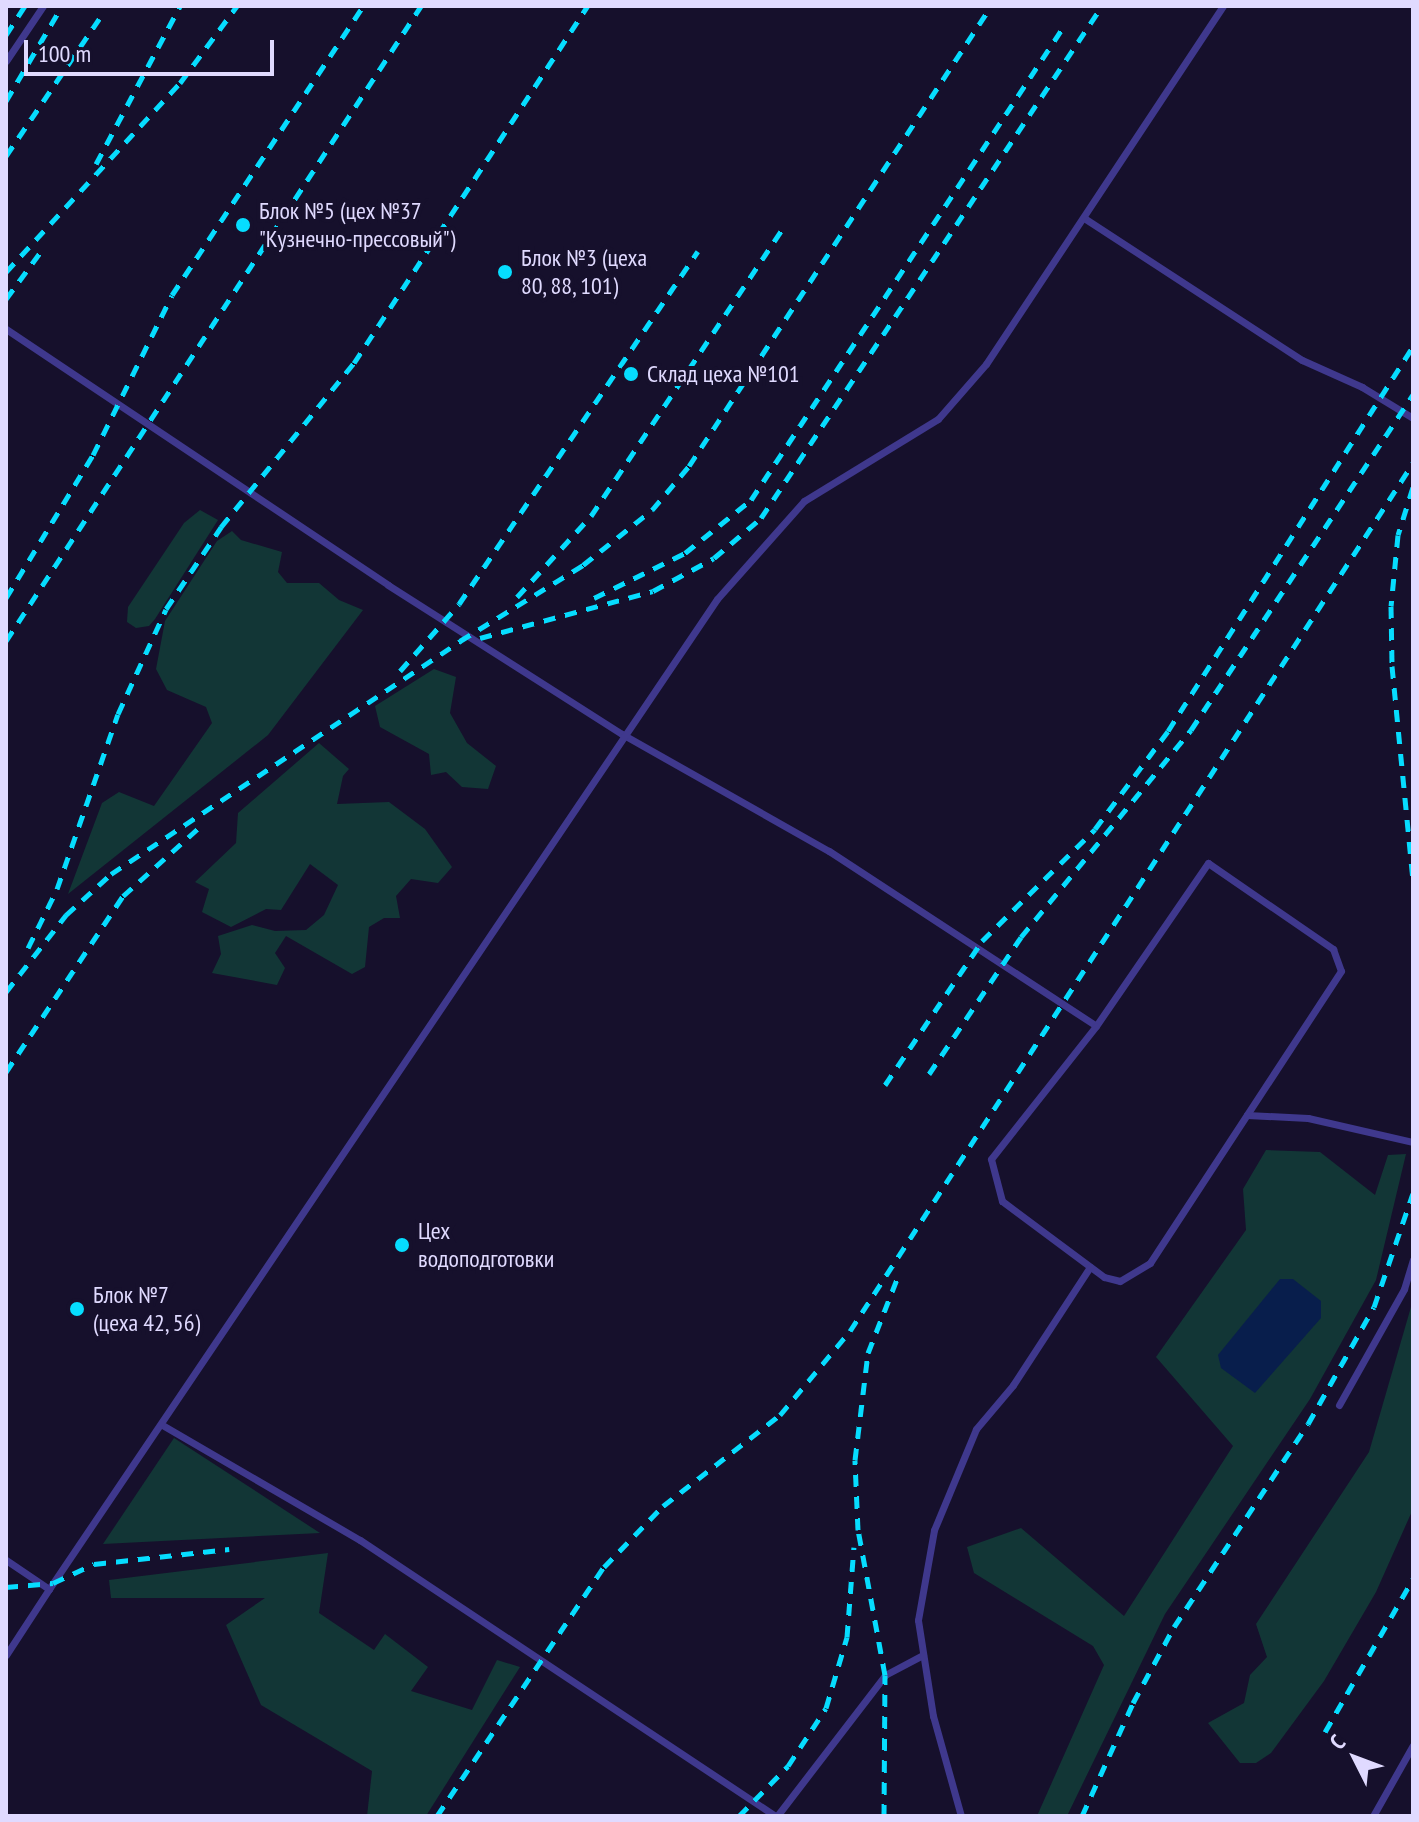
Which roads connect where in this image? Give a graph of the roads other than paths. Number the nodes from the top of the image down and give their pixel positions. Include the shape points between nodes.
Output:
1 (43, 6) edge
2 (1223, 6) edge
3 (6, 61) edge
4 (1084, 218) junction
5 (6, 329) edge
6 (1413, 418) edge
7 (622, 734) junction
8 (1096, 1026) junction
9 (1247, 1115) junction
10 (1413, 1142) edge
11 (1413, 1259) edge
12 (1090, 1267) junction
13 (1339, 1405) dead end
14 (164, 1426) junction
15 (6, 1560) edge
16 (49, 1589) junction
17 (6, 1655) edge
18 (923, 1655) junction
19 (1413, 1745) edge
20 (776, 1816) edge
21 (961, 1816) edge
22 (1373, 1816) edge

1 - 3 lane
2 - 4 lane
4 - 6 lane via 1302,360
4 - 7 lane via 986,364 938,419 804,501 717,599
5 - 7 lane
7 - 8 lane via 829,851
7 - 14 lane
8 - 9 lane via 1208,863 1333,949 1341,971
8 - 12 lane via 991,1159 1002,1201
9 - 10 lane via 1308,1118
9 - 12 lane via 1150,1263 1120,1281
11 - 13 lane via 1404,1289
12 - 18 lane via 1013,1385 976,1429 934,1530 918,1620
14 - 16 lane
14 - 20 lane via 360,1540
15 - 16 lane
16 - 17 lane
18 - 20 lane via 885,1675
18 - 21 lane via 933,1716
19 - 22 lane

